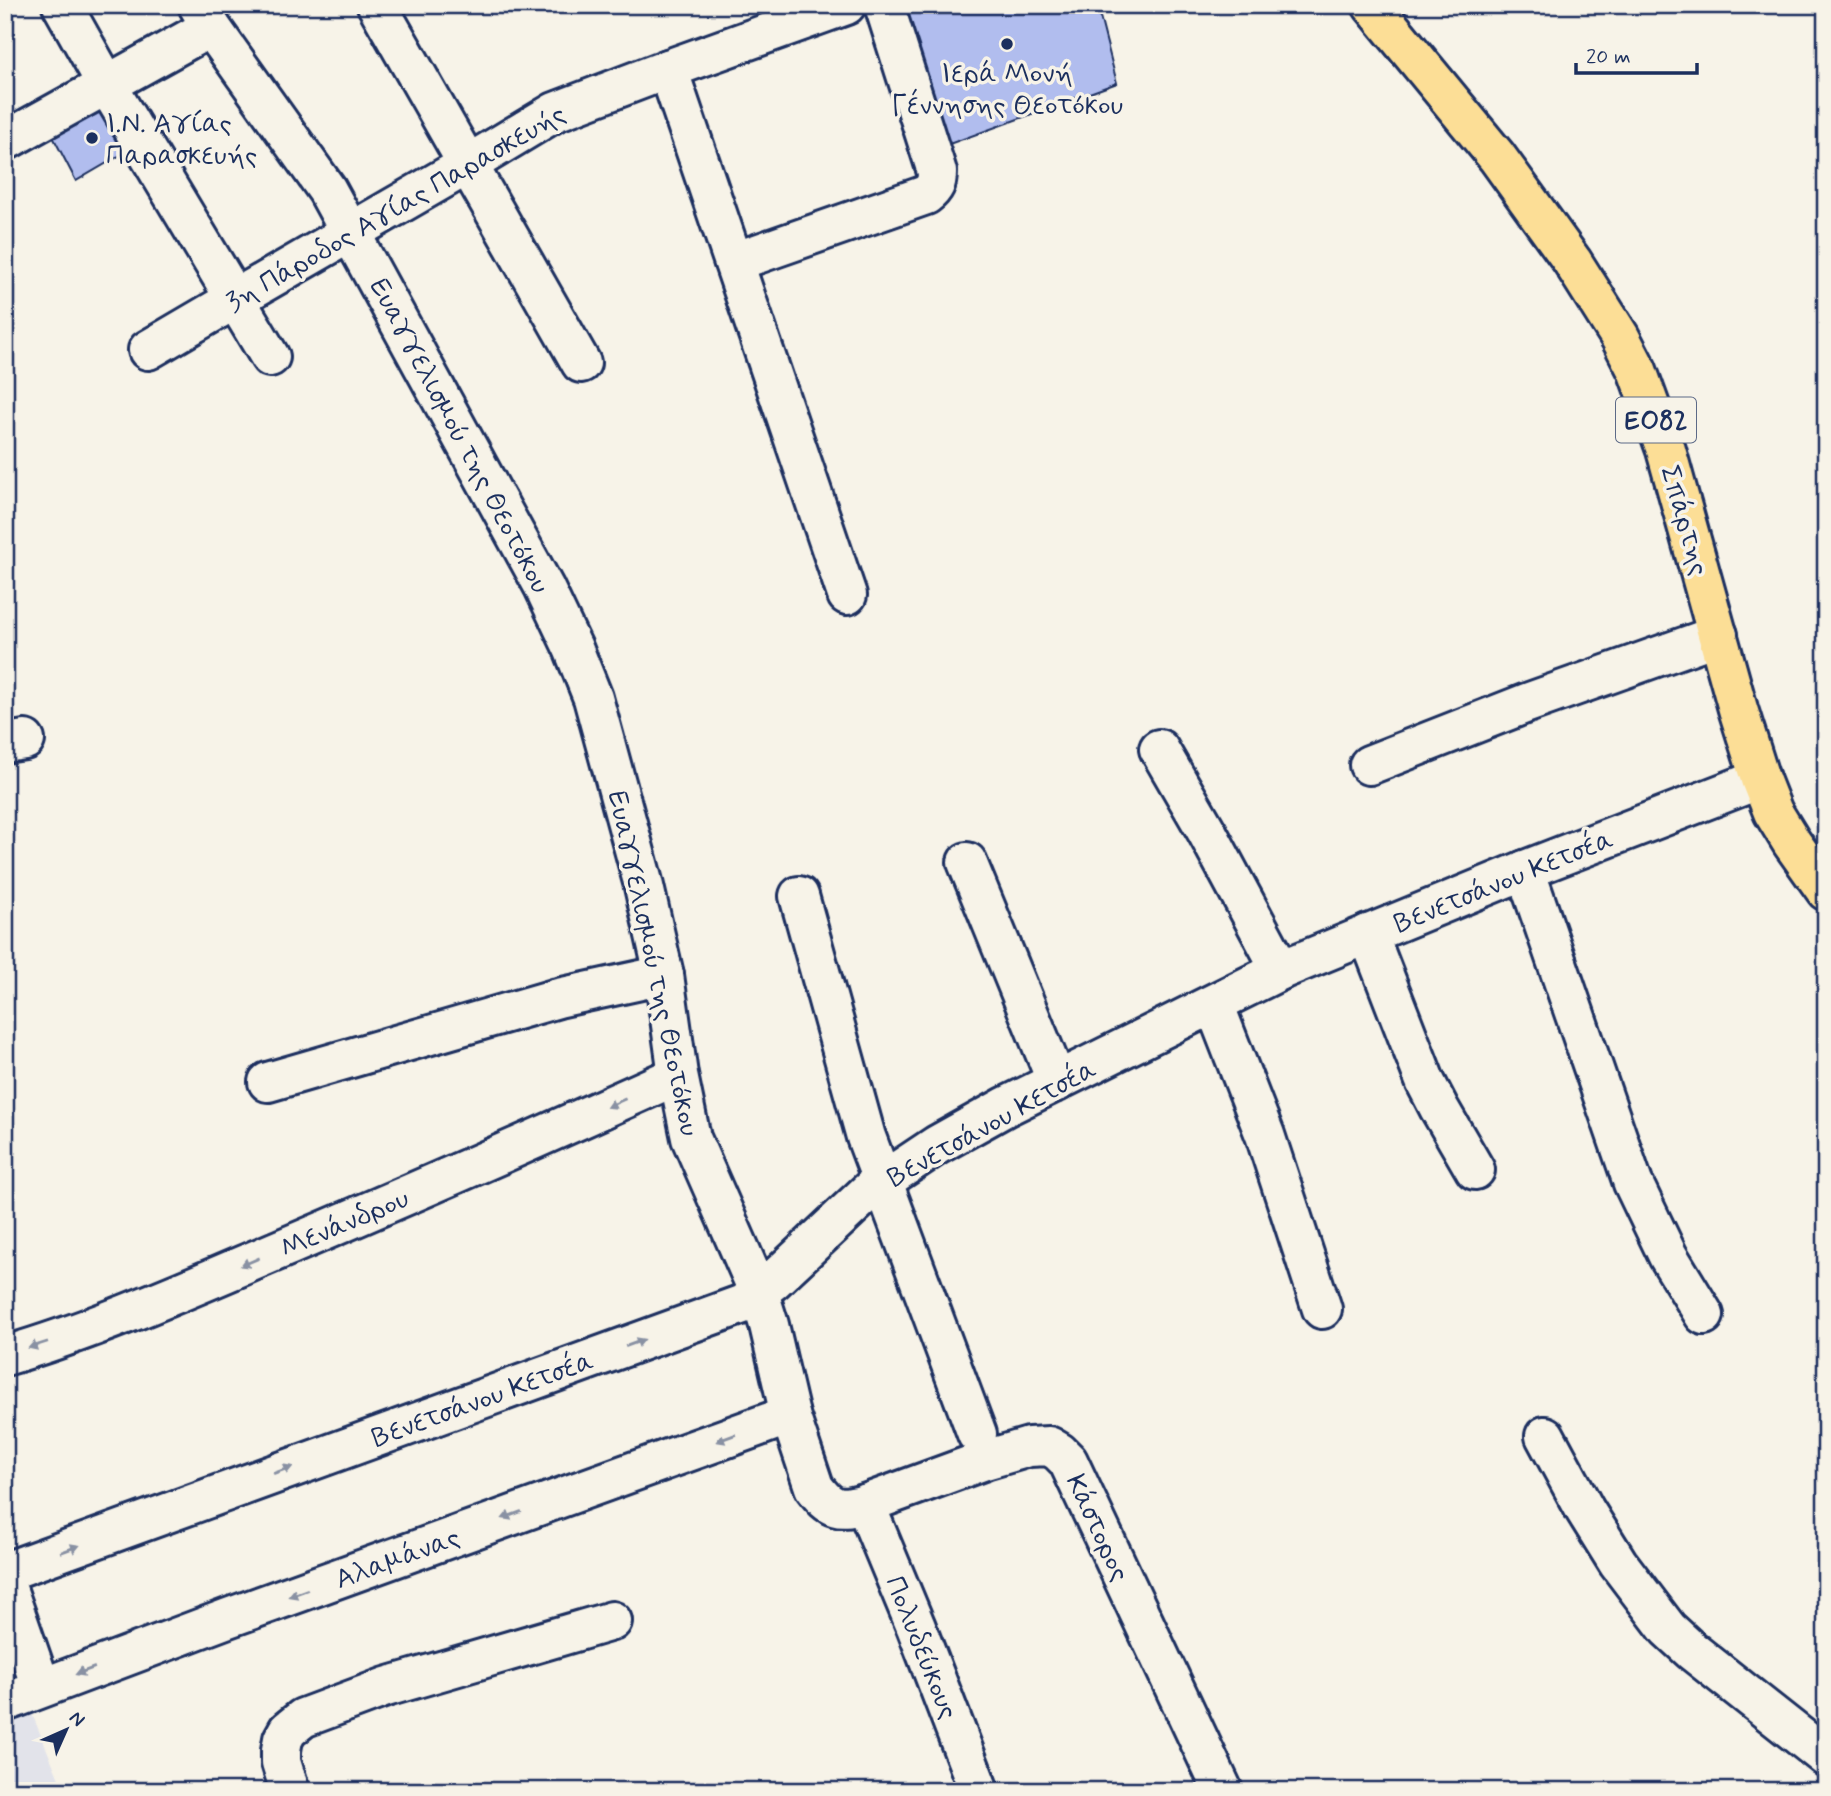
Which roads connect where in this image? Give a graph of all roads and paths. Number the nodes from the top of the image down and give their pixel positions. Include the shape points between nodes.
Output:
1 (62, 5) edge
2 (377, 5) edge
3 (846, 5) edge
4 (884, 5) edge
5 (1372, 5) edge
6 (205, 16) edge
7 (774, 18) edge
8 (668, 69) junction
9 (107, 85) junction
10 (5, 141) edge
11 (467, 165) junction
12 (351, 231) junction
13 (734, 262) junction
14 (235, 299) junction
15 (148, 351) dead end
16 (270, 357) dead end
17 (581, 363) dead end
18 (846, 594) dead end
19 (1718, 635) junction
20 (1159, 748) dead end
21 (1368, 765) dead end
22 (1760, 779) junction
23 (967, 862) dead end
24 (1525, 870) junction
25 (1826, 891) edge
26 (799, 895) dead end
27 (1368, 934) junction
28 (1281, 970) junction
29 (664, 975) junction
30 (1214, 1004) junction
31 (678, 1075) junction
32 (268, 1082) dead end
33 (1057, 1082) junction
34 (1475, 1170) dead end
35 (884, 1181) junction
36 (760, 1293) junction
37 (1322, 1309) dead end
38 (1704, 1315) dead end
39 (5, 1356) edge
40 (790, 1415) junction
41 (977, 1434) dead end
42 (1545, 1436) dead end
43 (865, 1504) junction
44 (5, 1572) edge
45 (5, 1583) edge
46 (612, 1621) dead end
47 (41, 1688) junction
48 (5, 1702) edge
49 (1826, 1757) edge
50 (290, 1791) edge
51 (979, 1791) edge
52 (1223, 1791) edge

1 - 9 street
2 - 11 street
3 - 7 street, 3η Πάροδος Αγίας Παρασκευής
4 - 13 street via 937,172 933,190
5 - 19 main road, Σπάρτης / ΕΟ82 via 1497,157 1620,337 1666,450
6 - 9 street
6 - 12 street, Ευαγγελισμού της Θεοτόκου
7 - 8 street, 3η Πάροδος Αγίας Παρασκευής
8 - 11 street, 3η Πάροδος Αγίας Παρασκευής via 555,112
8 - 13 street
9 - 10 street
9 - 14 street
11 - 12 street, 3η Πάροδος Αγίας Παρασκευής
11 - 17 street
12 - 14 street, 3η Πάροδος Αγίας Παρασκευής
12 - 29 street, Ευαγγελισμού της Θεοτόκου via 573,648 593,698
13 - 18 street
14 - 15 street, 3η Πάροδος Αγίας Παρασκευής
14 - 16 street
19 - 21 street
19 - 22 main road, Σπάρτης / ΕΟ82
20 - 28 street
22 - 24 street, Βενετσάνου Κετσέα
22 - 25 main road, Σπάρτης / ΕΟ82 via 1773,813
23 - 33 street
24 - 27 street, Βενετσάνου Κετσέα
24 - 38 street via 1633,1183 1668,1256
26 - 35 street via 856,1104
27 - 28 street, Βενετσάνου Κετσέα
27 - 34 street via 1425,1081
28 - 30 street, Βενετσάνου Κετσέα
29 - 31 street, Ευαγγελισμού της Θεοτόκου
29 - 32 street via 558,998
30 - 33 street, Βενετσάνου Κετσέα
30 - 37 street via 1265,1135
31 - 36 street, Ευαγγελισμού της Θεοτόκου via 691,1138
31 -> 39 street, Μενάνδρου via 138,1309
33 - 35 street, Βενετσάνου Κετσέα via 937,1145
35 - 36 street, Βενετσάνου Κετσέα
35 - 41 street
36 - 40 street, Ευαγγελισμού της Θεοτόκου
44 -> 36 street, Βενετσάνου Κετσέα via 717,1314
40 - 43 street, Ευαγγελισμού της Θεοτόκου via 821,1497 845,1509
40 -> 47 street, Αλαμάνας
42 - 49 street via 1618,1563 1668,1629
43 - 51 street, Πολυδεύκους
43 - 52 street, Κάστορος via 1028,1447 1049,1446 1059,1452 1068,1461
45 - 47 street
46 - 50 street via 386,1687 303,1718 283,1739 281,1762
47 - 48 street, Αλαμάνας

